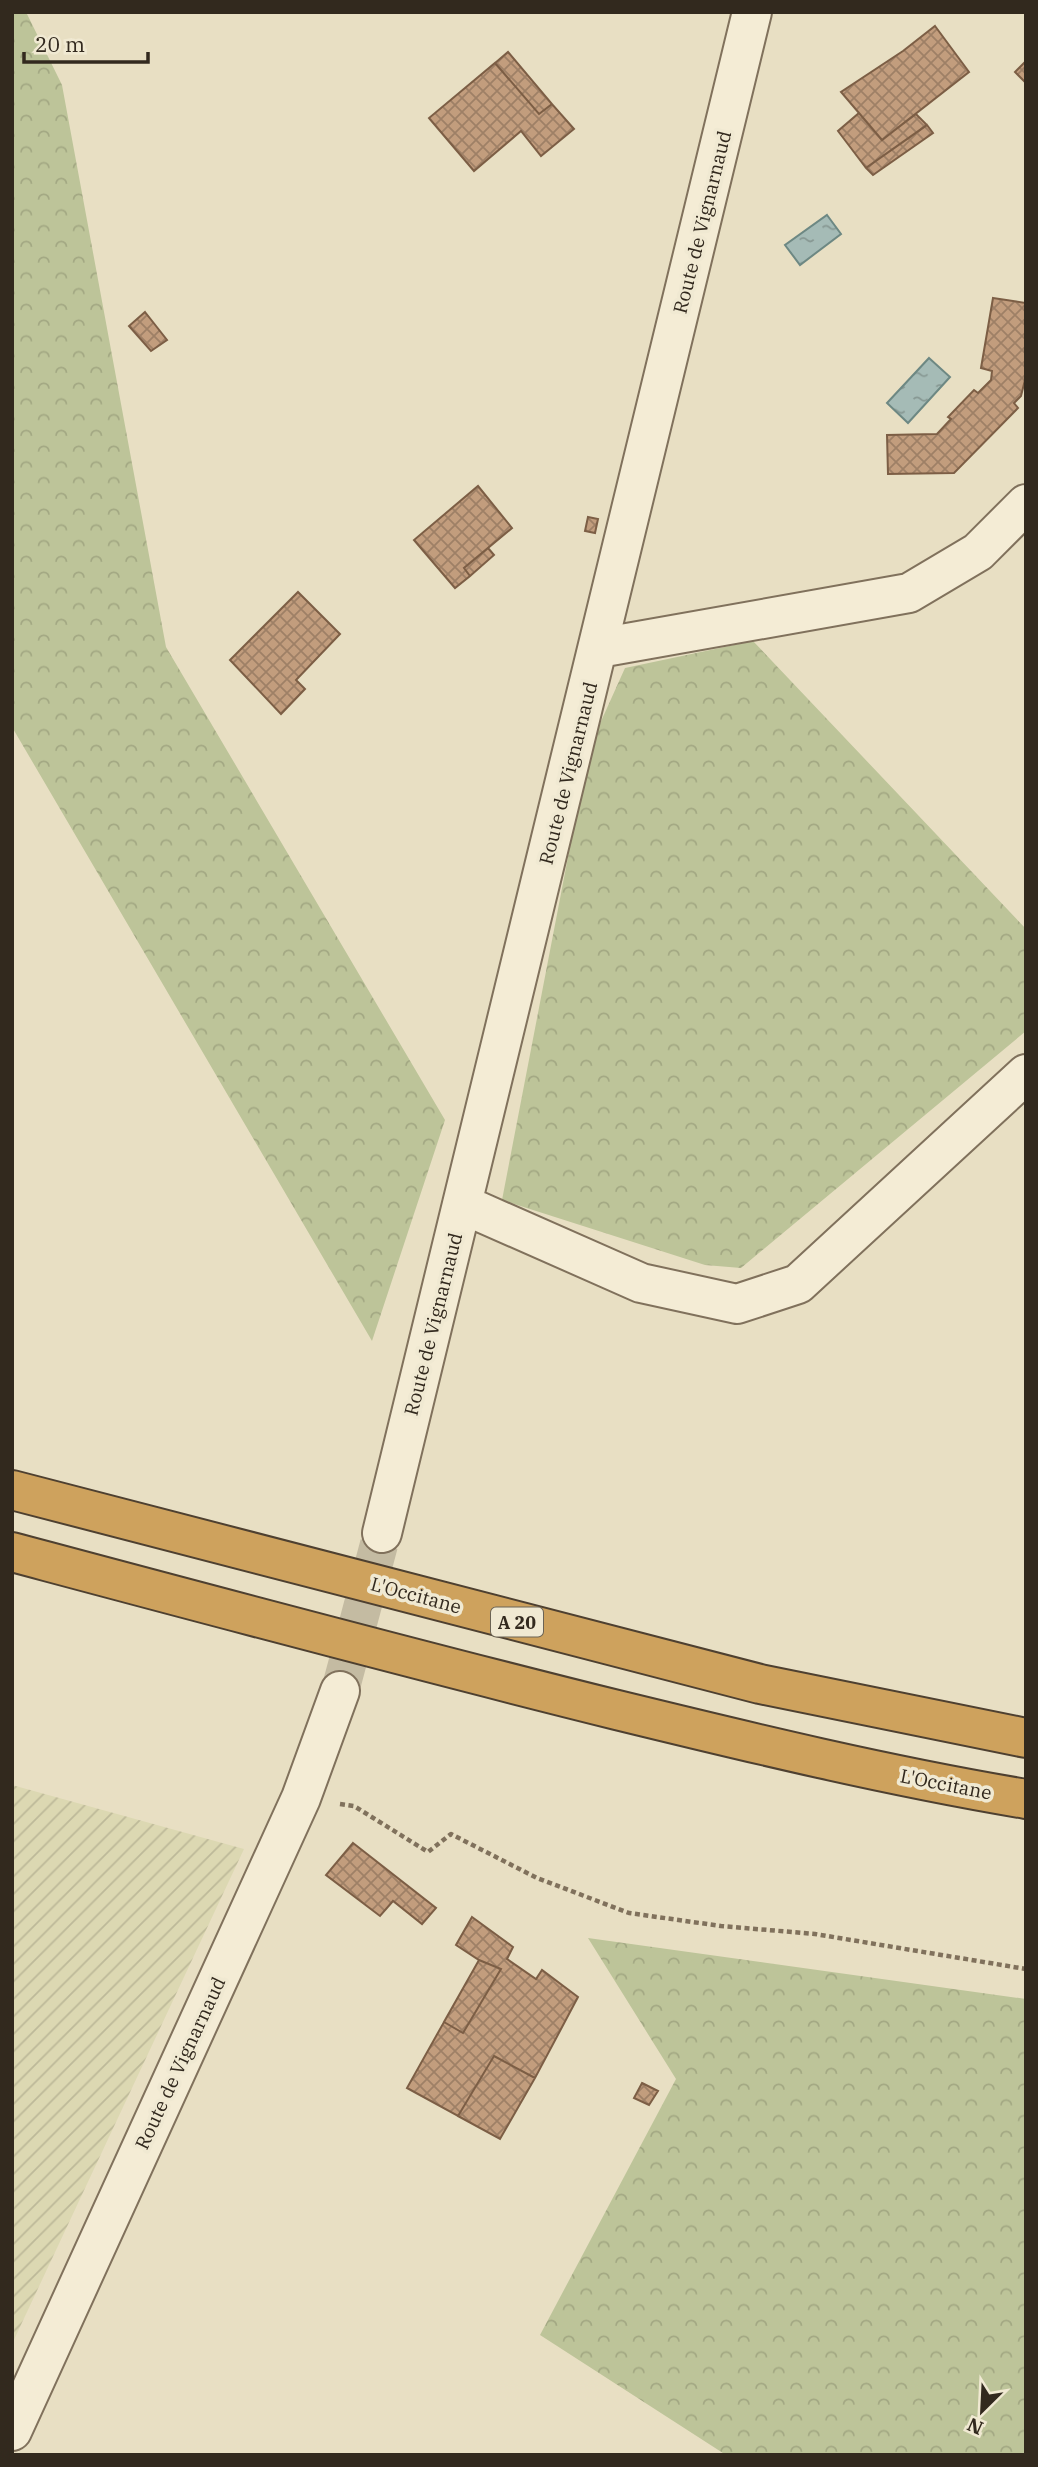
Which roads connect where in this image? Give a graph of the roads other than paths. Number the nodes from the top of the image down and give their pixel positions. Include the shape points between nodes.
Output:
1 (752, 12) edge
2 (1026, 503) edge
3 (599, 648) junction
4 (1026, 1074) edge
5 (462, 1204) junction
6 (12, 1490) edge
7 (382, 1533) tunnel mouth
8 (12, 1552) edge
9 (340, 1691) tunnel mouth
10 (1026, 1738) edge
11 (1026, 1799) edge
12 (12, 2431) edge

1 - 3 street, Route de Vignarnaud
2 - 3 street via 978,552 909,593
3 - 5 street, Route de Vignarnaud
4 - 5 street via 798,1284 737,1304 641,1283
5 - 7 street, Route de Vignarnaud
6 - 10 highway, L'Occitane / A 20 via 760,1684
8 - 11 highway, L'Occitane via 754,1744
9 - 12 street, Route de Vignarnaud via 301,1798

